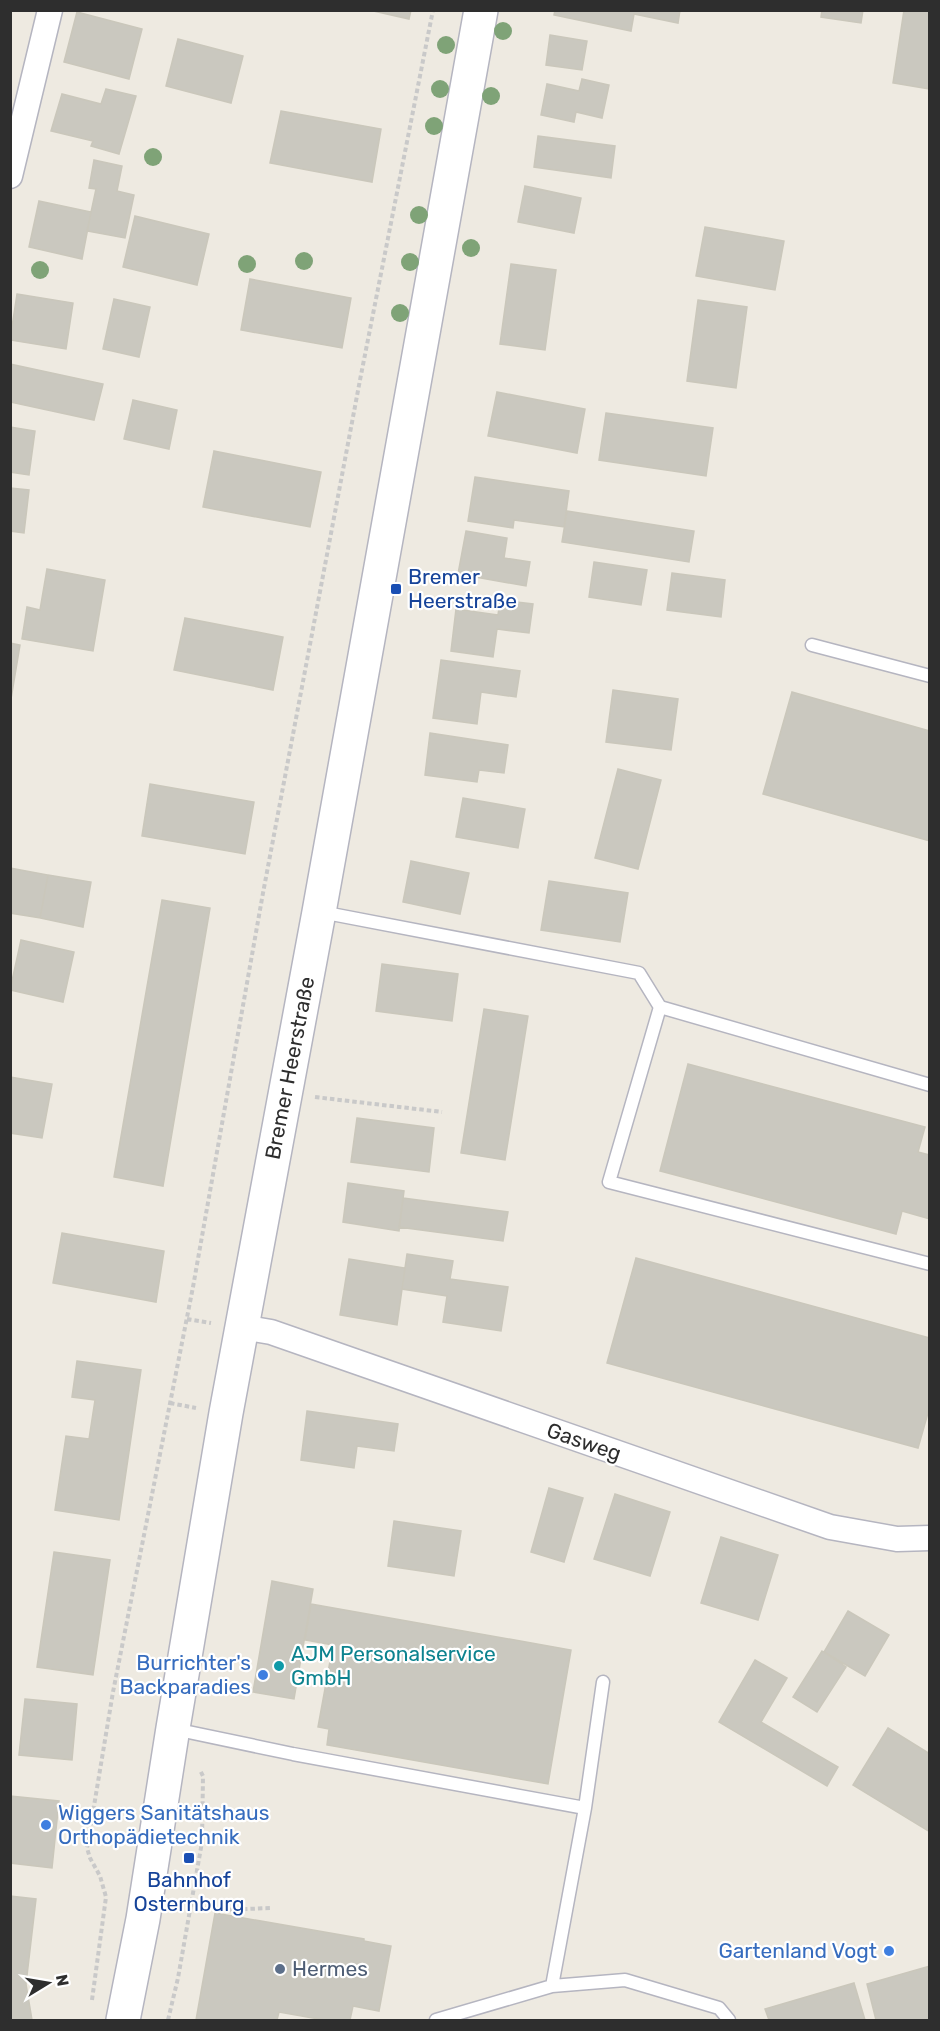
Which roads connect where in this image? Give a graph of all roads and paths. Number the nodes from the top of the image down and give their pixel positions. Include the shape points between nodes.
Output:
1 (51, 10) edge
2 (433, 10) edge
3 (481, 10) edge
4 (10, 176) edge
5 (812, 645) dead end
6 (930, 676) edge
7 (319, 912) junction
8 (660, 1007) junction
9 (930, 1084) edge
10 (285, 1093) junction
11 (442, 1112) dead end
12 (930, 1264) edge
13 (241, 1327) junction
14 (930, 1538) edge
15 (603, 1682) dead end
16 (173, 1728) junction
17 (585, 1808) junction
18 (191, 1904) junction
19 (270, 1908) dead end
20 (552, 1986) junction
21 (90, 2010) dead end
22 (123, 2020) edge
23 (168, 2020) edge
24 (436, 2020) edge
25 (729, 2020) edge

1 - 4 street
2 - 21 path via 111,1703 87,1848 106,1897
3 - 7 street, Bremer Heerstraße
5 - 6 lane
7 - 8 lane via 639,973
7 - 10 street, Bremer Heerstraße
8 - 9 lane
8 - 12 lane via 609,1182
10 - 11 path
10 - 13 street, Bremer Heerstraße
13 - 14 street, Gasweg via 271,1332 830,1527 897,1539
13 - 16 street, Bremer Heerstraße
15 - 17 lane
16 - 17 lane
16 - 18 path via 203,1776 202,1842
16 - 22 street, Bremer Heerstraße
17 - 20 lane
18 - 19 path via 222,1910
18 - 23 path
20 - 24 lane
20 - 25 lane via 625,1980 719,2008

